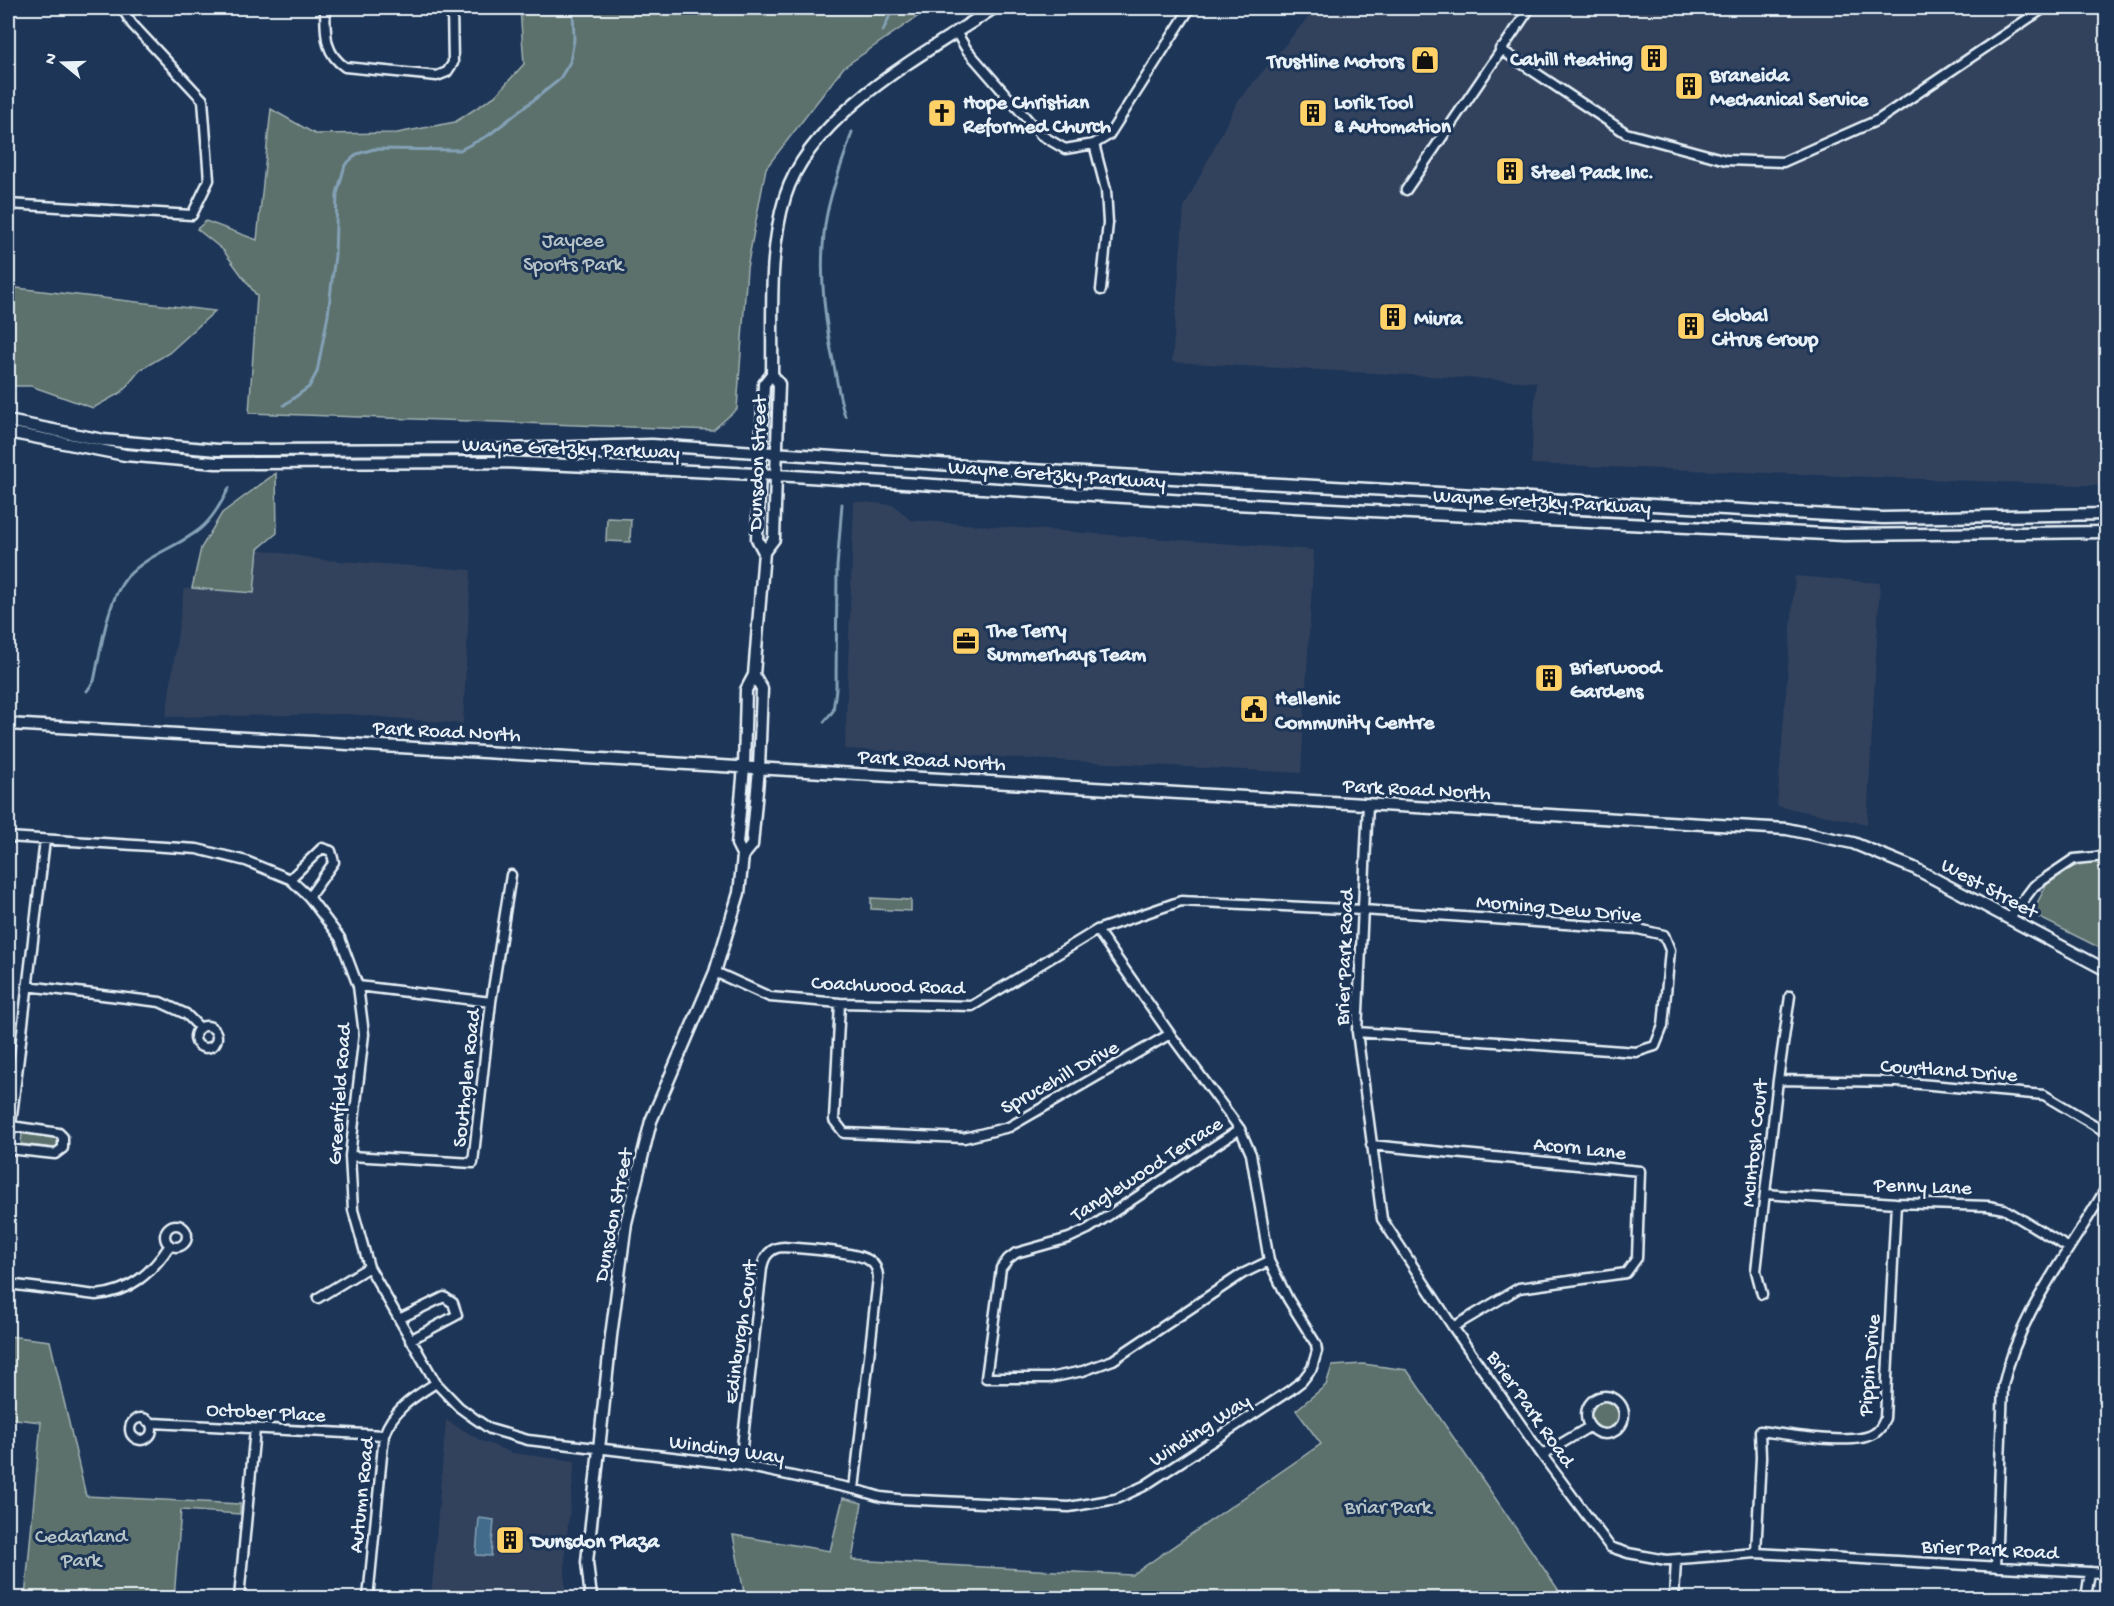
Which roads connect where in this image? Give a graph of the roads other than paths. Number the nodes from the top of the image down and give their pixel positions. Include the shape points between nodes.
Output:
1 (122, 8) edge
2 (325, 8) edge
3 (452, 8) edge
4 (994, 8) edge
5 (1191, 8) edge
6 (1530, 8) edge
7 (2044, 8) edge
8 (956, 32) junction
9 (1500, 49) junction
10 (1094, 144) junction
11 (1406, 190) dead end
12 (8, 204) edge
13 (1101, 290) dead end
14 (772, 374) junction
15 (8, 421) edge
16 (8, 432) edge
17 (760, 453) junction
18 (777, 454) junction
19 (759, 475) junction
20 (777, 475) junction
21 (2106, 514) edge
22 (2106, 532) edge
23 (764, 552) junction
24 (754, 675) junction
25 (8, 724) edge
26 (744, 767) junction
27 (759, 768) junction
28 (1368, 804) junction
29 (8, 837) edge
30 (45, 840) junction
31 (1853, 843) joint
32 (743, 856) junction
33 (2106, 856) edge
34 (511, 874) dead end
35 (290, 879) junction
36 (309, 897) junction
37 (1363, 910) junction
38 (2009, 919) junction
39 (1097, 930) junction
40 (2106, 970) edge
41 (715, 972) junction
42 (27, 986) junction
43 (358, 986) junction
44 (1790, 996) dead end
45 (491, 1002) junction
46 (840, 1003) junction
47 (200, 1028) dead end
48 (1357, 1032) junction
49 (1170, 1034) junction
50 (1778, 1080) junction
51 (11, 1126) junction
52 (1240, 1129) junction
53 (2106, 1132) edge
54 (1371, 1144) junction
55 (8, 1149) edge
56 (350, 1156) junction
57 (2106, 1191) edge
58 (1765, 1194) junction
59 (1896, 1203) junction
60 (170, 1245) dead end
61 (2069, 1248) junction
62 (1269, 1261) junction
63 (369, 1267) junction
64 (8, 1284) edge
65 (1762, 1294) dead end
66 (318, 1298) dead end
67 (399, 1319) junction
68 (1453, 1327) junction
69 (410, 1340) junction
70 (436, 1383) junction
71 (147, 1421) dead end
72 (1589, 1426) junction
73 (255, 1428) junction
74 (384, 1435) junction
75 (599, 1449) junction
76 (1542, 1455) junction
77 (740, 1465) junction
78 (854, 1489) junction
79 (1756, 1553) junction
80 (1676, 1560) junction
81 (1996, 1567) junction
82 (2090, 1572) junction
83 (2106, 1573) edge
84 (239, 1599) edge
85 (368, 1599) edge
86 (591, 1599) edge
87 (1674, 1599) edge
88 (2086, 1599) edge

1 - 12 street via 132,24 203,100 209,180 192,215
2 - 3 street via 327,45 335,60 345,67 437,76 447,72 453,63
4 - 8 main road, Dunsdon Street
5 - 10 street via 1109,135
6 - 9 street
7 - 9 street via 1878,120 1783,162 1726,160 1626,133
8 - 10 street via 1041,135 1065,149
8 - 14 main road, Dunsdon Street via 863,94 799,164 785,196 777,232
9 - 11 street
10 - 13 street via 1106,190 1108,223
14 - 17 main road, Dunsdon Street via 764,384
14 - 18 main road, Dunsdon Street via 779,384
15 - 17 main road, Wayne Gretzky Parkway via 103,440 217,450 652,445
16 - 19 main road, Wayne Gretzky Parkway via 125,455 216,463 504,462
17 - 18 main road, Wayne Gretzky Parkway
17 - 19 main road, Dunsdon Street
18 - 20 main road, Dunsdon Street
18 - 21 main road, Wayne Gretzky Parkway via 1883,518
19 - 20 main road, Wayne Gretzky Parkway
19 - 23 main road, Dunsdon Street via 757,539
20 - 22 main road, Wayne Gretzky Parkway via 1234,504 1844,535
20 - 23 main road, Dunsdon Street via 774,539
23 - 24 main road, Dunsdon Street
24 - 26 main road, Dunsdon Street via 746,690
24 - 27 main road, Dunsdon Street via 762,689
25 - 26 main road, Park Road North
26 - 27 main road, Park Road North
26 - 32 main road, Dunsdon Street via 737,844
27 - 28 main road, Park Road North
27 - 32 main road, Dunsdon Street via 752,845
28 - 31 main road, Park Road North via 1787,829
28 - 37 street, Brier Park Road
29 - 30 street, Greenfield Road
30 - 35 street, Greenfield Road via 197,849 246,861
30 - 42 street
31 - 38 main road, West Street via 1927,874
32 - 41 main road, Dunsdon Street via 739,893
33 - 38 street via 2074,859 2034,886
34 - 45 street, Southglen Road
35 - 36 street, Greenfield Road
35 - 36 street via 322,848 332,851 334,862
36 - 43 street, Greenfield Road via 340,938
37 - 39 street, Coachwood Road via 1181,901
37 - 48 street, Brier Park Road
37 - 48 street, Morning Dew Drive via 1638,929 1664,935 1670,950 1663,1026 1655,1046 1636,1052
38 - 40 main road, West Street
39 - 46 street, Coachwood Road via 972,1006
39 - 49 street, Winding Way
41 - 46 street, Coachwood Road via 770,998
41 - 75 main road, Dunsdon Street via 651,1121 629,1212
42 - 47 street via 160,1002 186,1014
42 - 51 street
43 - 45 street
43 - 56 street, Greenfield Road via 363,1034
44 - 50 street, McIntosh Court
45 - 56 street, Southglen Road via 473,1163
46 - 49 street, Sprucehill Drive via 834,1120 844,1133 964,1138 1009,1128
48 - 54 street, Brier Park Road
49 - 52 street, Winding Way
50 - 53 street, Courtland Drive via 1897,1082 2044,1095
50 - 58 street, McIntosh Court
51 - 55 street
51 - 55 street via 58,1133 64,1144 55,1154
52 - 62 street, Winding Way via 1251,1154
52 - 62 street, Tanglewood Terrace via 1088,1229 1008,1259 1001,1268 986,1378 1049,1377 1113,1360 1242,1274
54 - 68 street, Brier Park Road via 1382,1219
54 - 68 street, Acorn Lane via 1640,1171 1637,1258 1626,1272 1519,1288
56 - 63 street, Greenfield Road via 352,1210
57 - 61 street
58 - 59 street, Penny Lane
58 - 65 street, McIntosh Court via 1756,1271
59 - 61 street, Penny Lane via 2004,1209
59 - 79 street, Pippin Drive via 1882,1427 1874,1434 1847,1440 1760,1431
60 - 64 street via 140,1280 108,1294
61 - 81 street via 2024,1324 2003,1386
62 - 78 street, Winding Way via 1316,1344 1312,1368 1289,1391 1144,1486 1116,1499 1069,1507 900,1499
63 - 66 street
63 - 67 street, Greenfield Road
67 - 69 street, Greenfield Road
67 - 69 street via 444,1297 453,1303 457,1316
68 - 76 street, Brier Park Road
69 - 70 street, Greenfield Road
70 - 74 street, Autumn Road via 401,1407
70 - 75 street, Greenfield Road via 459,1407 490,1429 528,1440
71 - 73 street, October Place
72 - 72 street via 1599,1434 1616,1430 1623,1420 1619,1403 1608,1397 1596,1399 1586,1414
72 - 76 street
73 - 74 street, October Place
73 - 84 street
74 - 85 street, Autumn Road
75 - 77 street, Winding Way
75 - 86 main road, Dunsdon Street via 587,1562
76 - 80 street, Brier Park Road via 1610,1547
77 - 78 street, Winding Way
77 - 78 street, Edinburgh Court via 766,1257 784,1247 860,1256 873,1263 878,1278
79 - 80 street, Brier Park Road
79 - 81 street, Brier Park Road
80 - 87 street
81 - 82 street, Brier Park Road
82 - 83 street, Brier Park Road
82 - 88 street

